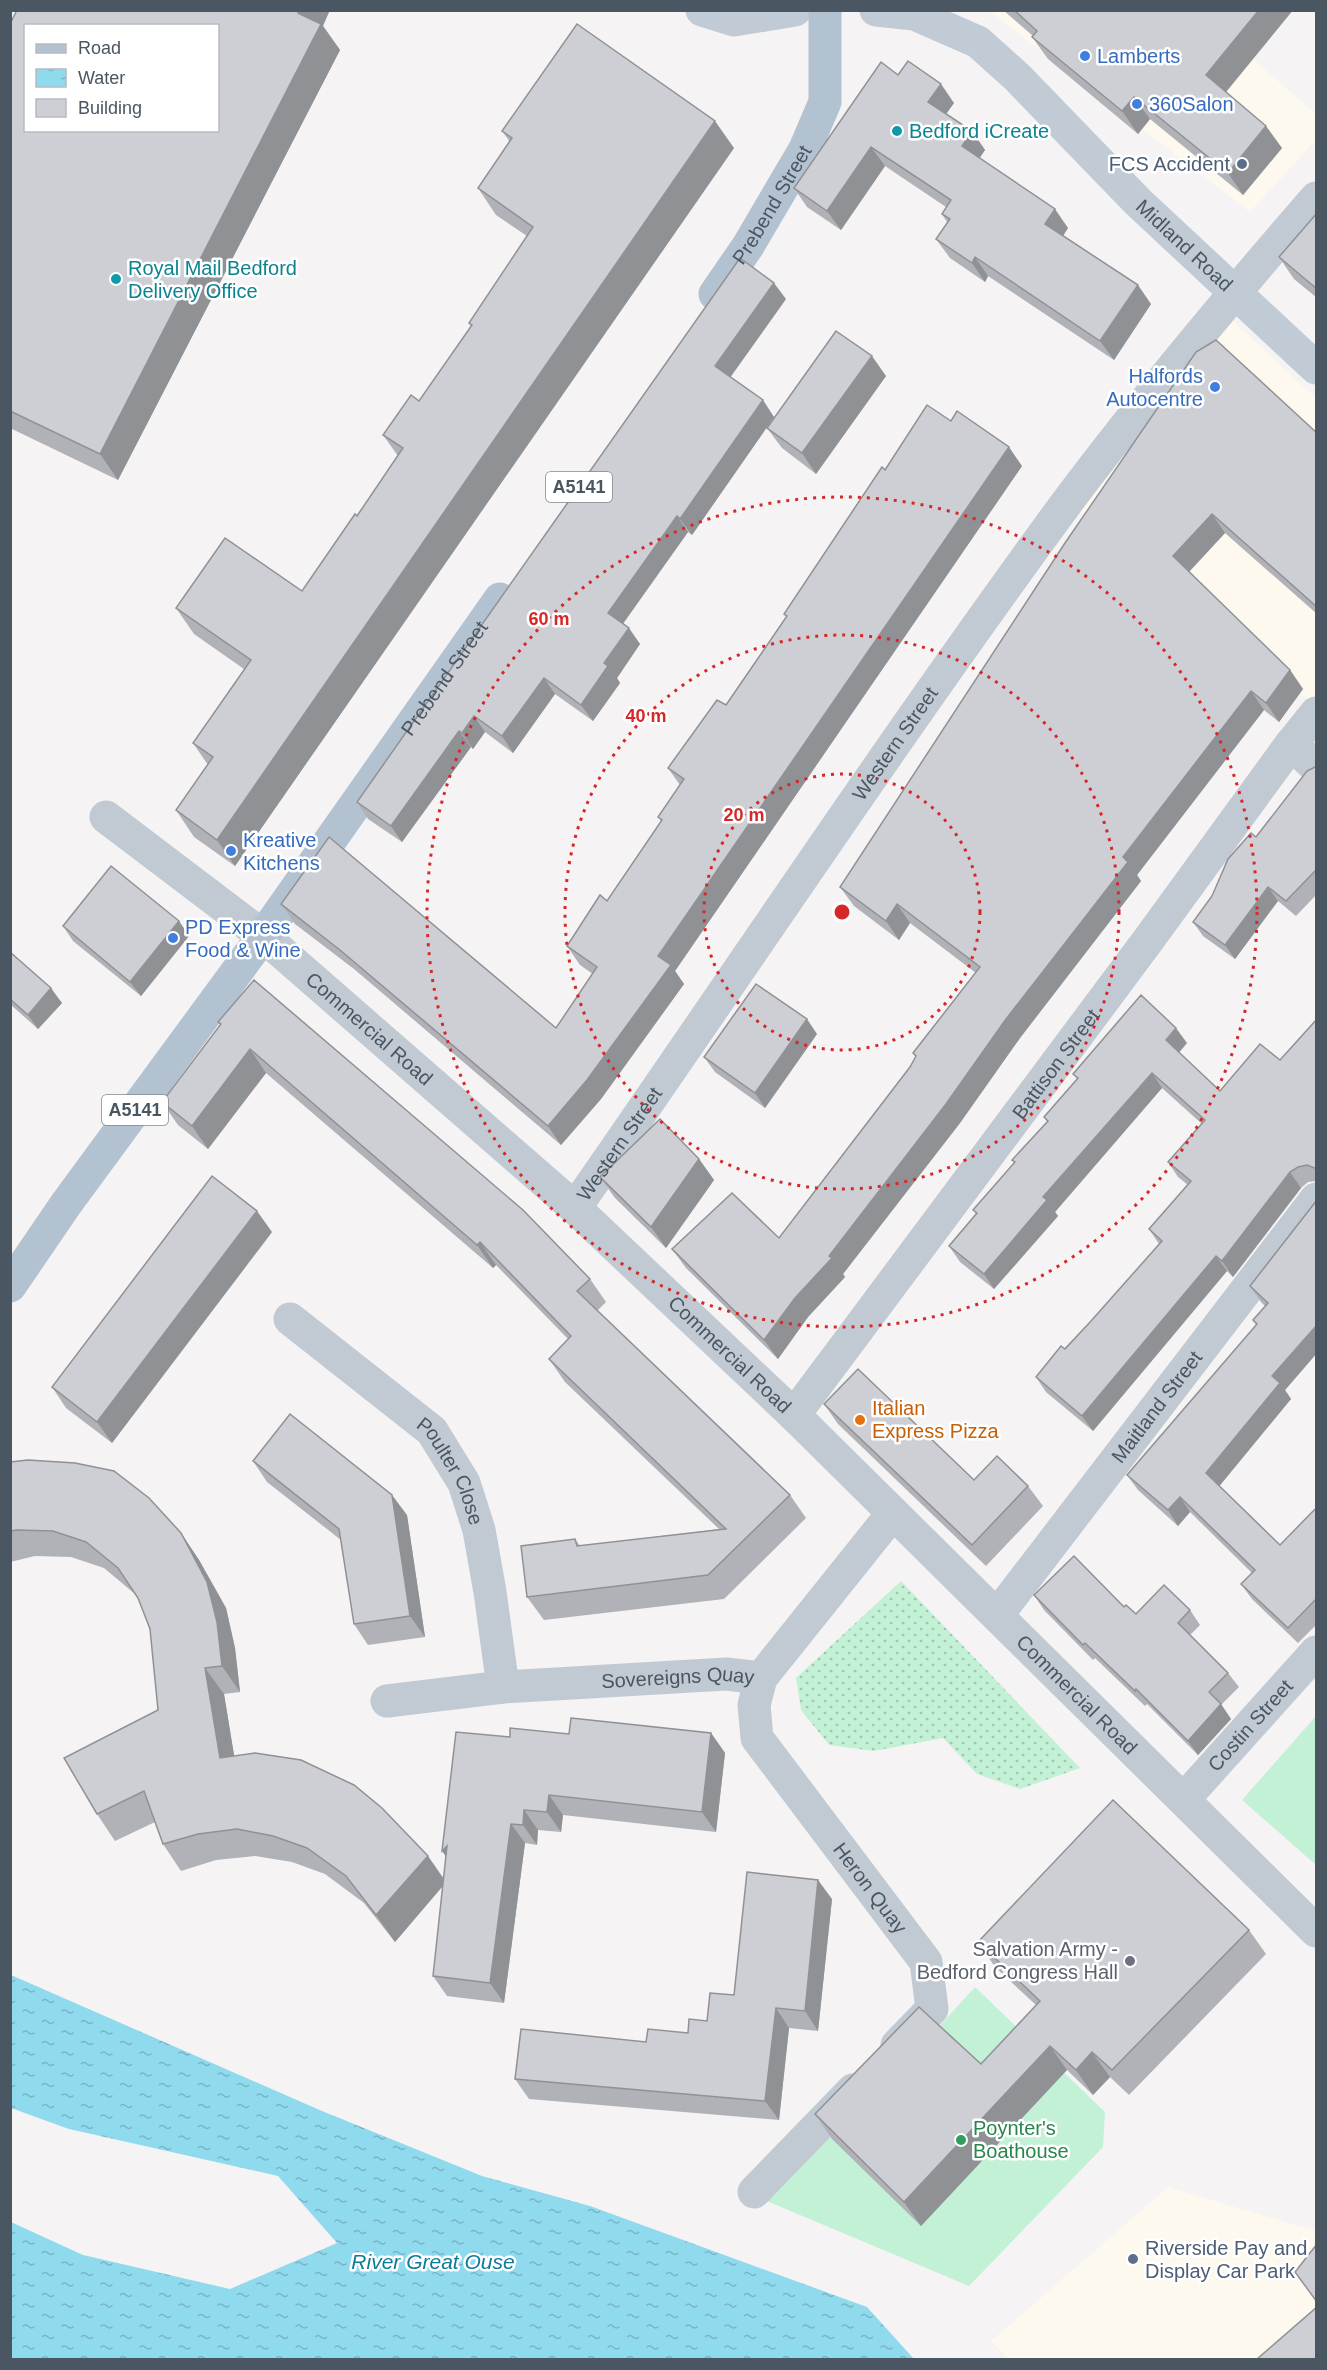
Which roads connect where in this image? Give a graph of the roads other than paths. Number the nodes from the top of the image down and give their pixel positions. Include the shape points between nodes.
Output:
1 (702, 10) edge
2 (795, 10) edge
3 (825, 10) edge
4 (876, 10) edge
5 (1317, 198) edge
6 (1234, 292) junction
7 (700, 314) edge
8 (1317, 368) edge
9 (516, 576) edge
10 (1317, 713) edge
11 (1290, 744) junction
12 (1317, 767) edge
13 (106, 817) dead end
14 (263, 936) junction
15 (1317, 1199) edge
16 (575, 1208) junction
17 (10, 1286) edge
18 (290, 1319) dead end
19 (794, 1414) junction
20 (893, 1513) junction
21 (998, 1614) junction
22 (1317, 1653) edge
23 (761, 1678) junction
24 (503, 1687) junction
25 (387, 1701) dead end
26 (1184, 1799) junction
27 (1317, 1931) edge
28 (754, 2192) dead end

1 - 2 street via 734,20
3 - 7 main road, Prebend Street via 825,102 805,149 748,246
4 - 6 street, Midland Road via 914,14 978,42
5 - 6 street, Western Street
6 - 8 street, Midland Road
6 - 16 street, Western Street via 1066,504
9 - 14 main road, Prebend Street / A5141
10 - 11 street, Battison Street
11 - 12 street
11 - 19 street, Battison Street
13 - 14 street, Commercial Road
14 - 16 street, Commercial Road
14 - 17 main road, Prebend Street / A5141
15 - 21 street, Maitland Street
16 - 19 street, Commercial Road
18 - 24 street, Poulter Close via 432,1431 464,1483 487,1571
19 - 20 street, Commercial Road
20 - 21 street, Commercial Road
20 - 23 street, Sovereigns Quay
21 - 26 street, Commercial Road
22 - 26 street, Costin Street
23 - 24 street, Sovereigns Quay via 726,1674
23 - 28 street, Heron Quay via 754,1705 756,1738 926,1962 932,2009
24 - 25 street, Sovereigns Quay
26 - 27 street, Commercial Road

